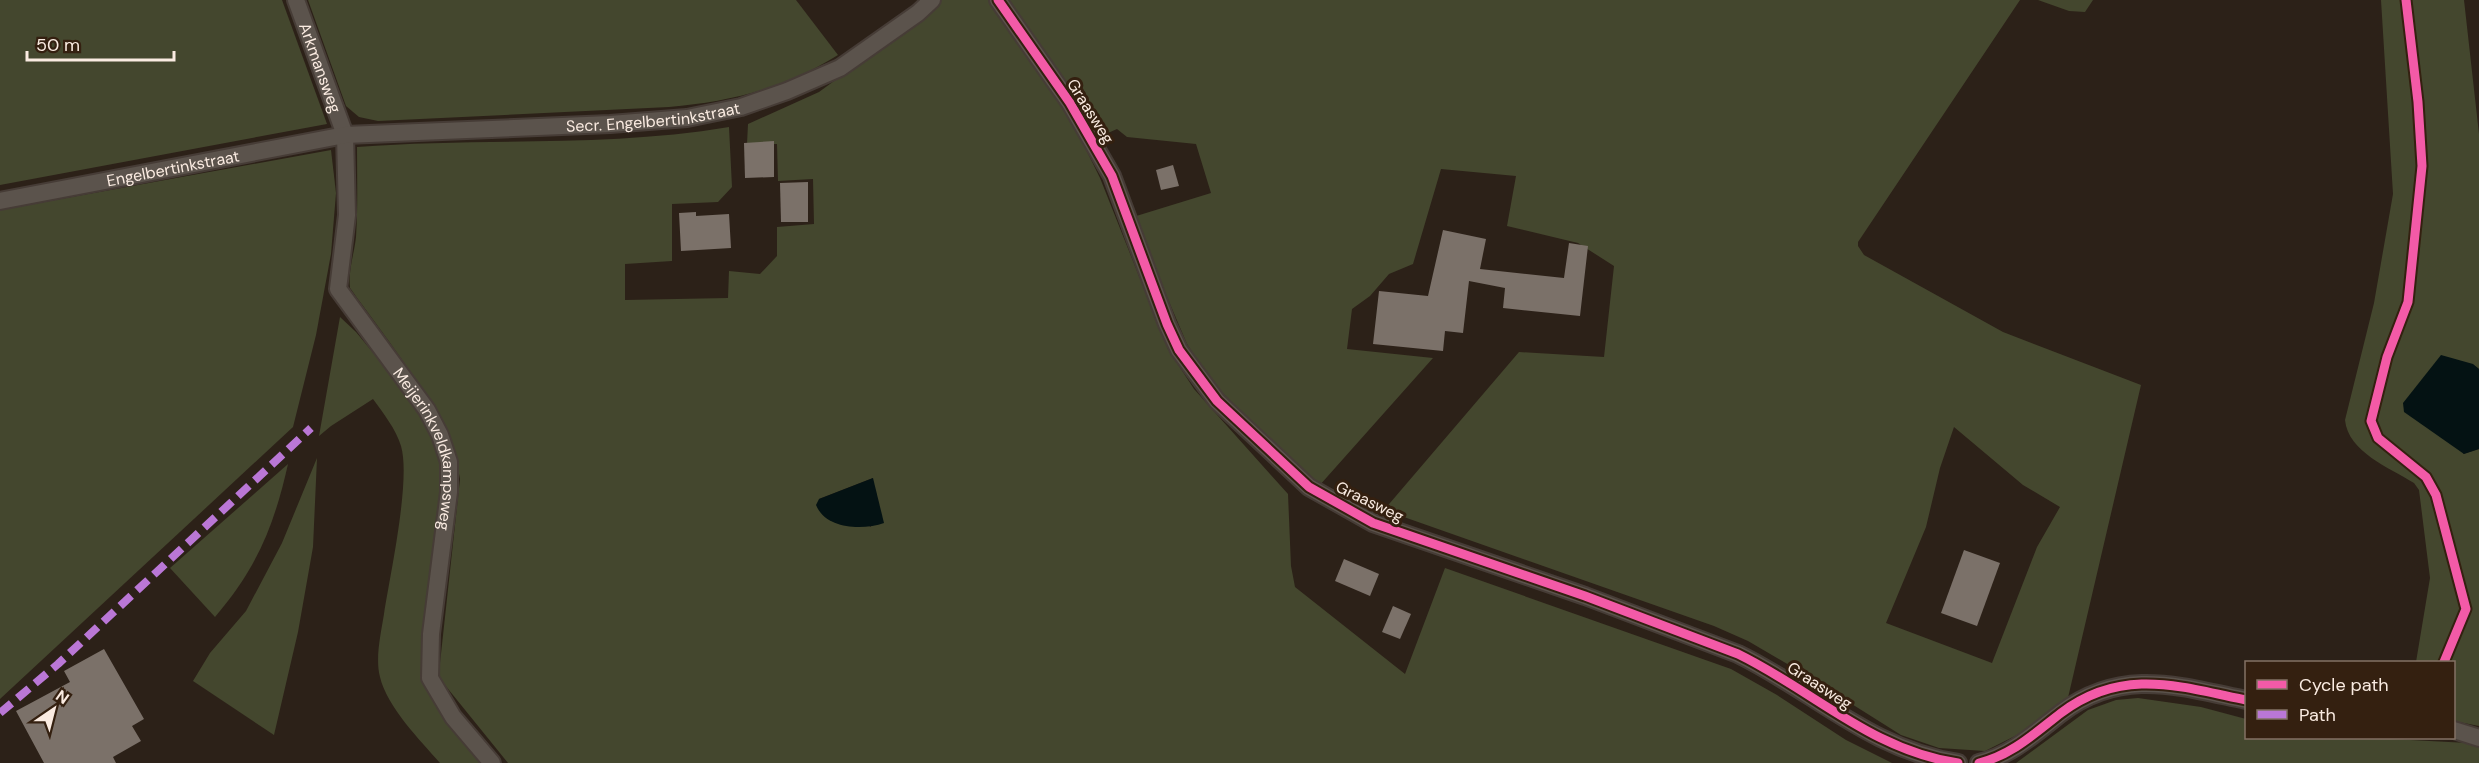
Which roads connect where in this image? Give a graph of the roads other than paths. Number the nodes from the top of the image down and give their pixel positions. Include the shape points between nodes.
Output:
1 (296, 0) edge
2 (932, 0) edge
3 (998, 0) edge
4 (345, 135) junction
5 (0, 201) edge
6 (2245, 700) edge
7 (2455, 730) edge
8 (2479, 738) edge
9 (492, 763) edge
10 (1958, 763) edge
11 (1979, 763) edge

1 - 4 street, Arkmansweg
2 - 4 street, Secr. Engelbertinkstraat via 840,68 741,107 687,118 610,124
3 - 10 street, Graasweg via 1070,103 1112,176 1179,350 1217,401 1310,487 1373,523 1738,654 1881,739 1911,752
4 - 5 street, Engelbertinkstraat
4 - 9 street, Meijerinkveldkampsweg via 347,215 338,289 427,410 449,462 430,678 453,717
6 - 11 street via 2165,685 2108,688 2075,703 2003,756
7 - 8 street

